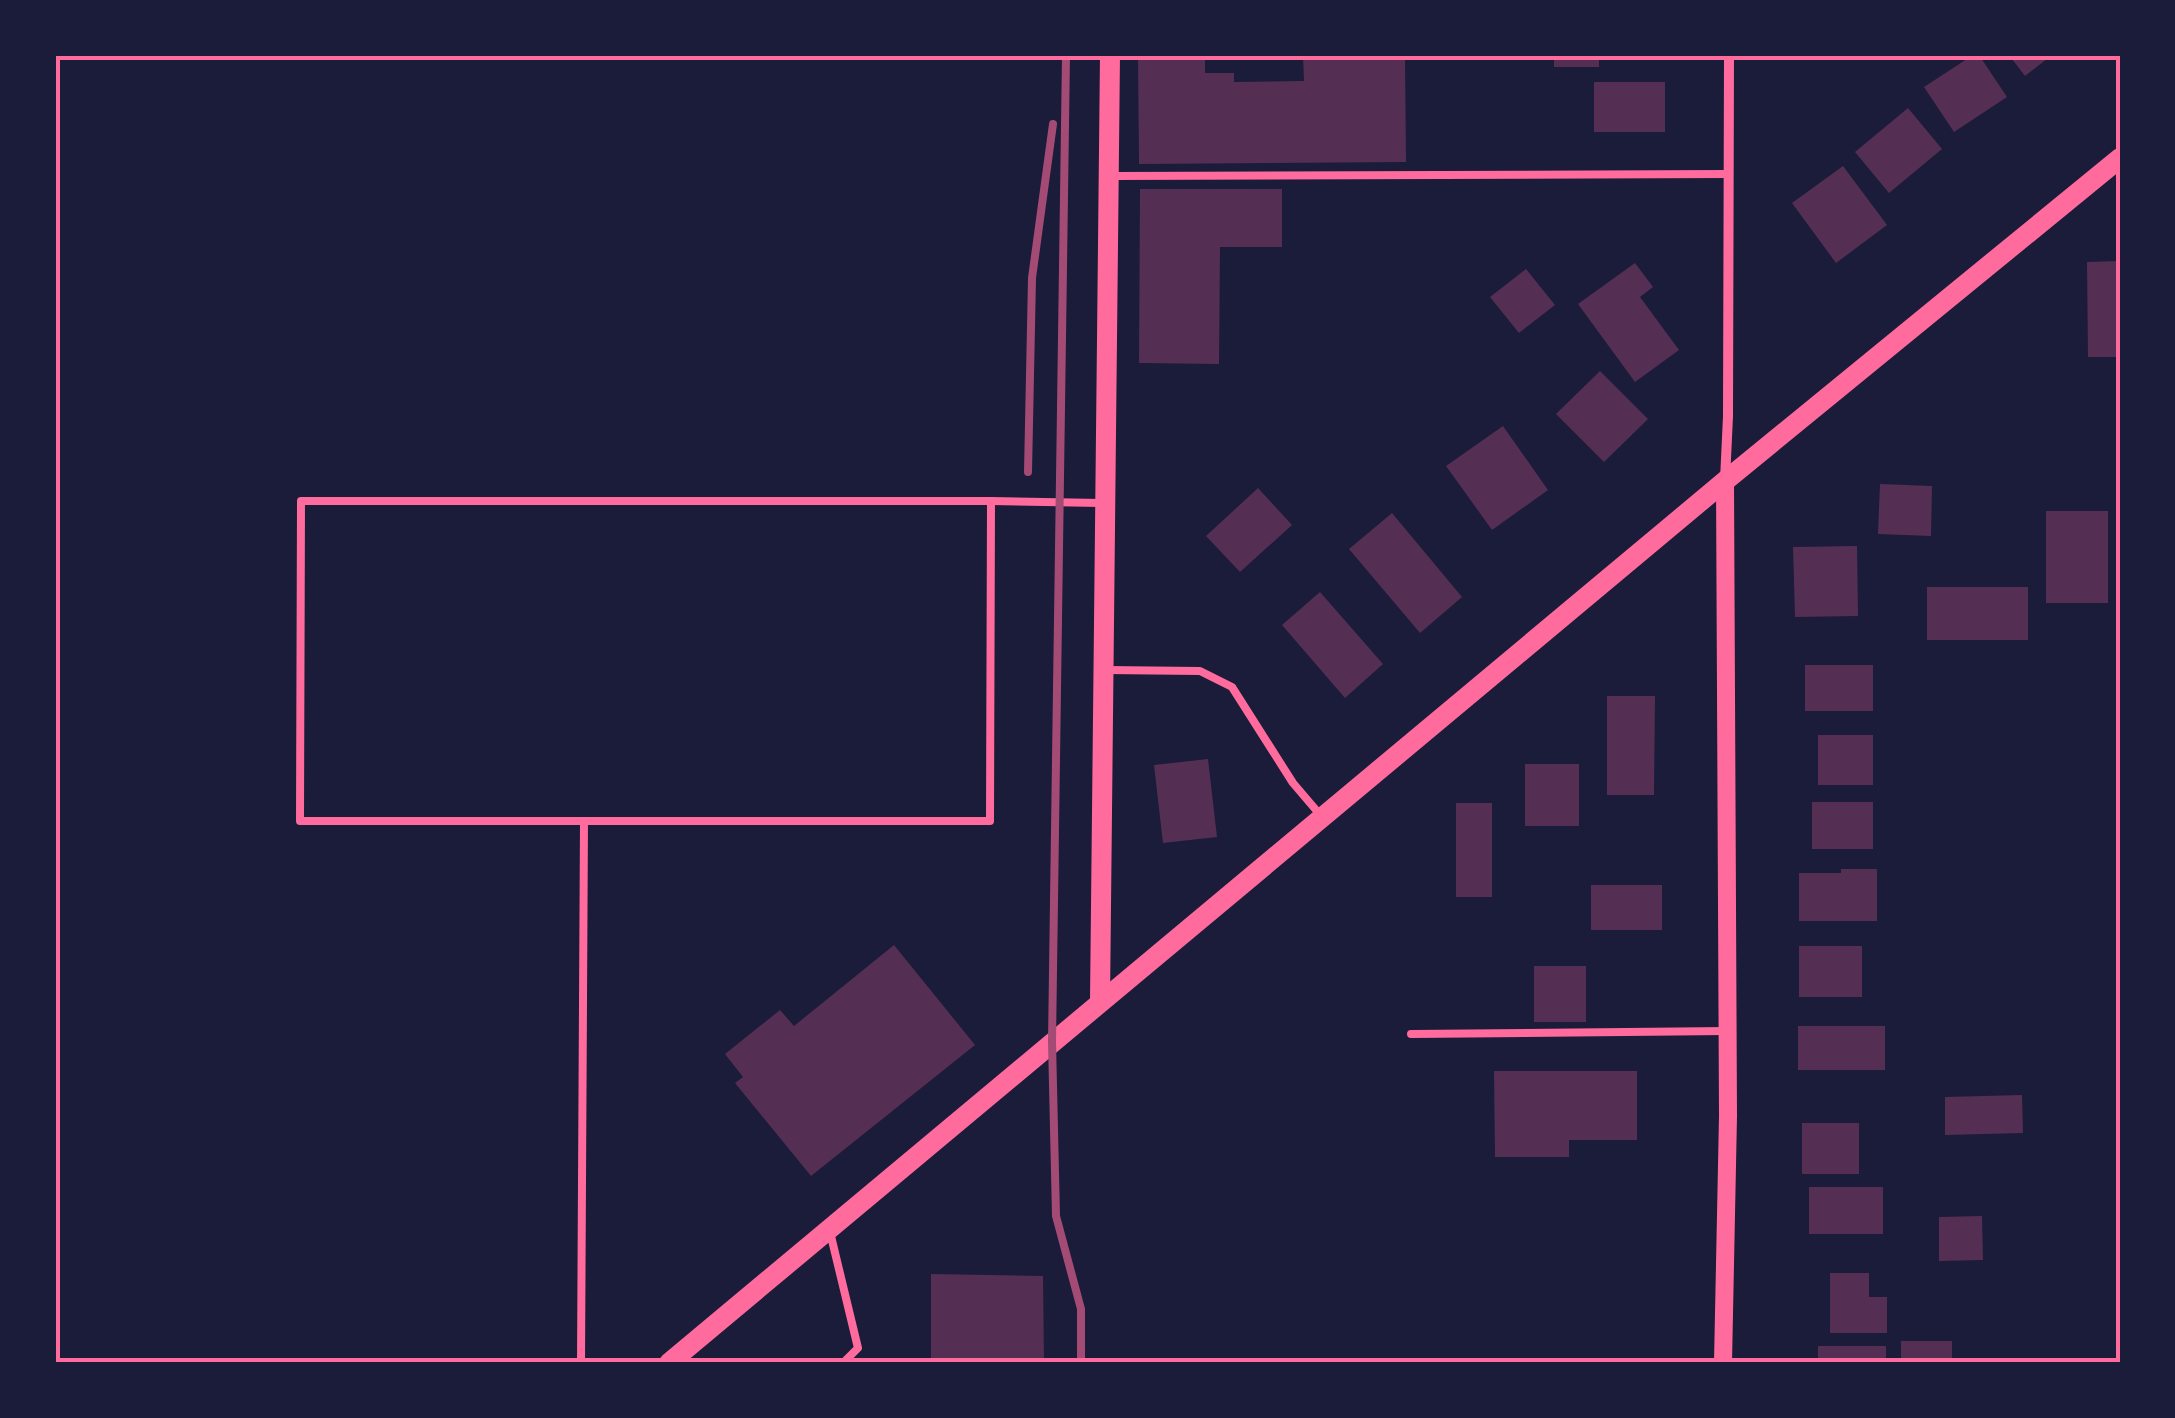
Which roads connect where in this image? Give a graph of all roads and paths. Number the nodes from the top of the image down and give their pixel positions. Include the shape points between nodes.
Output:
1 (1110, 55) edge
2 (1730, 55) edge
3 (2120, 158) edge
4 (1728, 174) junction
5 (1109, 176) junction
6 (1725, 481) junction
7 (991, 502) junction
8 (1106, 503) junction
9 (1105, 670) junction
10 (1322, 817) junction
11 (584, 821) junction
12 (1100, 1001) junction
13 (1726, 1031) junction
14 (1412, 1034) dead end
15 (829, 1230) junction
16 (581, 1363) edge
17 (669, 1363) edge
18 (843, 1363) edge
19 (1723, 1363) edge

1 - 5 main road
2 - 4 street
3 - 6 main road
4 - 5 lane
4 - 6 street
5 - 8 main road
6 - 10 main road
6 - 13 street
7 - 8 lane
7 - 11 lane via 990,821
7 - 11 lane via 301,501 300,820
8 - 9 main road
9 - 10 lane via 1200,671 1232,688
9 - 12 main road
10 - 12 main road
11 - 16 lane
12 - 15 main road
13 - 14 lane
13 - 19 street
15 - 17 main road
15 - 18 lane via 858,1348

